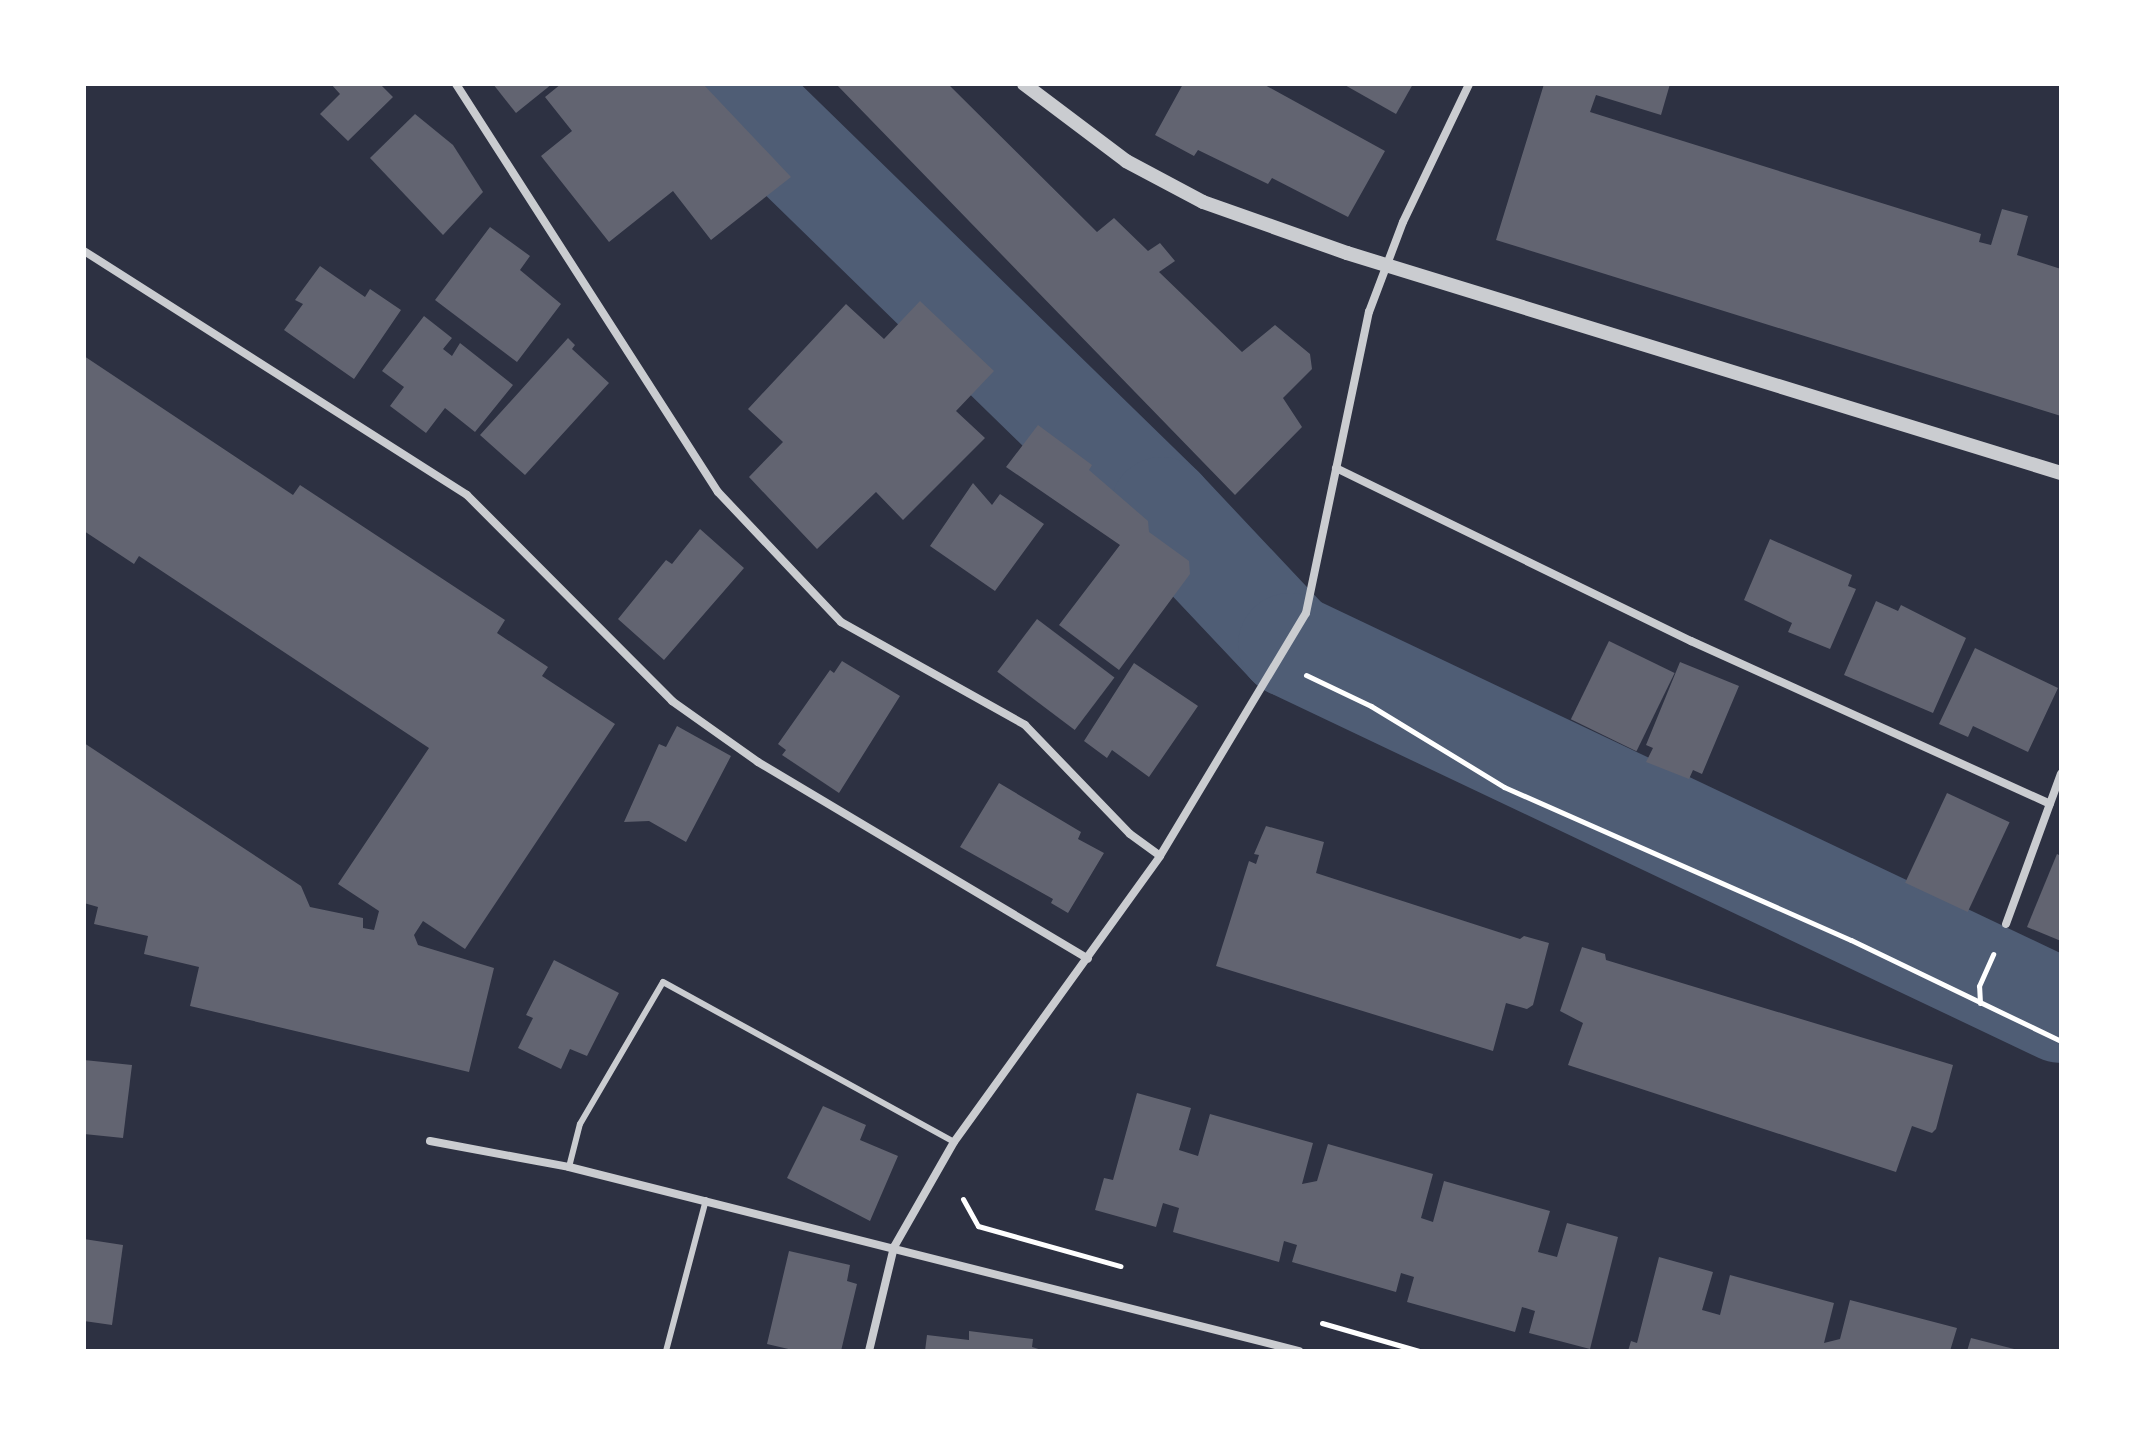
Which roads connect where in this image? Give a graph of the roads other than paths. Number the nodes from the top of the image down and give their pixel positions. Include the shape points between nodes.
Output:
1 (456, 84) edge
2 (1024, 84) edge
3 (1469, 84) edge
4 (84, 251) edge
5 (1386, 265) junction
6 (1336, 468) junction
7 (2061, 473) edge
8 (2061, 774) edge
9 (2050, 804) junction
10 (1160, 856) junction
11 (2006, 924) dead end
12 (1088, 959) junction
13 (430, 1141) dead end
14 (954, 1142) junction
15 (569, 1167) junction
16 (706, 1200) junction
17 (894, 1247) junction
18 (666, 1351) edge
19 (869, 1351) edge
20 (1299, 1351) edge

1 - 10 street via 718,492 841,622 1025,725 1130,834
2 - 5 street via 1126,161 1203,202
3 - 5 street
4 - 12 street via 467,495 672,701 758,762
5 - 6 street via 1369,312
5 - 7 street
6 - 9 street via 1691,641
6 - 10 street via 1306,613
8 - 9 street
9 - 11 street
10 - 12 street
12 - 14 street
13 - 15 street
14 - 15 lane via 663,982 580,1124
14 - 17 street
15 - 16 street
16 - 17 street
16 - 18 lane
17 - 19 street
17 - 20 street

